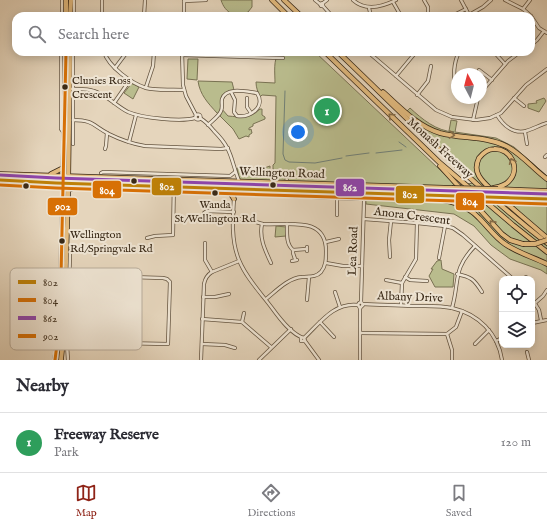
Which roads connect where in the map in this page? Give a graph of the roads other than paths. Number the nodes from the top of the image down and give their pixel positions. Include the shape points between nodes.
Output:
1 (62, 0) edge
2 (66, 0) edge
3 (70, 0) edge
4 (74, 0) edge
5 (102, 0) edge
6 (144, 0) edge
7 (206, 0) edge
8 (272, 0) edge
9 (284, 0) edge
10 (315, 0) edge
11 (326, 0) edge
12 (353, 0) edge
13 (424, 0) edge
14 (461, 0) edge
15 (491, 0) edge
16 (505, 0) edge
17 (530, 0) edge
18 (184, 1) edge
19 (394, 1) edge
20 (322, 4) junction
21 (369, 8) junction
22 (466, 9) junction
23 (523, 9) junction
24 (66, 12) edge
25 (67, 12) edge
26 (68, 12) edge
27 (68, 12) edge
28 (102, 12) edge
29 (144, 12) edge
30 (184, 12) edge
31 (284, 12) edge
32 (297, 12) edge
33 (329, 12) edge
34 (370, 12) edge
35 (399, 12) edge
36 (428, 12) edge
37 (460, 12) edge
38 (467, 12) edge
39 (476, 12) edge
40 (526, 12) edge
41 (535, 22) edge
42 (545, 32) edge
43 (535, 42) edge
44 (61, 56) edge
45 (66, 56) edge
46 (70, 56) edge
47 (73, 56) edge
48 (106, 56) edge
49 (123, 56) edge
50 (154, 56) edge
51 (182, 56) edge
52 (232, 56) edge
53 (329, 56) edge
54 (342, 56) edge
55 (374, 56) edge
56 (413, 56) edge
57 (458, 56) edge
58 (498, 56) edge
59 (515, 56) edge
60 (283, 58) dead end
61 (505, 64) junction
62 (431, 66) dead end
63 (114, 68) junction
64 (455, 68) edge
65 (547, 70) edge
66 (396, 76) junction
67 (487, 76) edge
68 (365, 78) junction
69 (130, 80) junction
70 (492, 80) junction
71 (487, 85) edge
72 (146, 87) junction
73 (69, 89) junction
74 (184, 90) junction
75 (231, 92) junction
76 (418, 95) junction
77 (247, 98) dead end
78 (514, 98) junction
79 (114, 103) junction
80 (476, 104) edge
81 (524, 106) dead end
82 (251, 114) junction
83 (136, 115) junction
84 (196, 115) junction
85 (497, 115) junction
86 (196, 118) junction
87 (200, 118) junction
88 (73, 120) junction
89 (473, 120) junction
90 (547, 123) edge
91 (208, 125) junction
92 (525, 132) junction
93 (67, 133) junction
94 (107, 133) junction
95 (411, 136) junction
96 (71, 142) junction
97 (129, 142) junction
98 (527, 144) dead end
99 (228, 148) junction
100 (105, 149) dead end
101 (69, 166) junction
102 (63, 168) junction
103 (235, 172) junction
104 (101, 173) dead end
105 (0, 174) edge
106 (49, 175) junction
107 (208, 175) junction
108 (63, 176) junction
109 (68, 176) junction
110 (75, 176) junction
111 (547, 179) edge
112 (0, 180) edge
113 (174, 180) junction
114 (208, 181) junction
115 (237, 182) junction
116 (56, 183) junction
117 (63, 183) junction
118 (68, 183) junction
119 (293, 183) junction
120 (86, 184) junction
121 (174, 186) junction
122 (227, 188) junction
123 (234, 188) junction
124 (495, 188) junction
125 (68, 190) junction
126 (293, 190) junction
127 (547, 191) edge
128 (244, 194) dead end
129 (390, 194) junction
130 (62, 195) junction
131 (337, 198) junction
132 (234, 199) junction
133 (358, 199) dead end
134 (547, 199) edge
135 (364, 201) dead end
136 (234, 212) junction
137 (337, 215) dead end
138 (233, 219) junction
139 (364, 219) junction
140 (204, 220) dead end
141 (391, 220) junction
142 (417, 223) junction
143 (262, 224) junction
144 (287, 224) junction
145 (445, 226) junction
146 (147, 238) dead end
147 (339, 239) dead end
148 (547, 240) edge
149 (326, 242) junction
150 (205, 243) dead end
151 (475, 246) junction
152 (73, 248) dead end
153 (306, 249) dead end
154 (293, 250) junction
155 (547, 252) edge
156 (390, 257) dead end
157 (439, 258) dead end
158 (295, 260) dead end
159 (239, 261) junction
160 (271, 263) dead end
161 (326, 263) junction
162 (547, 264) edge
163 (362, 266) junction
164 (65, 268) edge
165 (65, 268) edge
166 (67, 268) edge
167 (212, 272) junction
168 (457, 274) junction
169 (171, 275) dead end
170 (510, 276) edge
171 (309, 277) junction
172 (406, 277) junction
173 (142, 278) edge
174 (168, 280) junction
175 (386, 280) dead end
176 (427, 281) dead end
177 (402, 283) junction
178 (547, 290) edge
179 (335, 292) dead end
180 (482, 292) dead end
181 (229, 294) dead end
182 (204, 297) junction
183 (266, 299) junction
184 (307, 300) dead end
185 (535, 303) joint
186 (362, 304) junction
187 (359, 306) junction
188 (401, 306) junction
189 (340, 307) junction
190 (452, 308) junction
191 (462, 311) junction
192 (244, 313) dead end
193 (202, 320) junction
194 (541, 320) junction
195 (547, 320) edge
196 (242, 322) junction
197 (320, 322) junction
198 (535, 322) edge
199 (290, 328) junction
200 (489, 330) junction
201 (361, 333) junction
202 (447, 334) junction
203 (334, 337) dead end
204 (303, 339) junction
205 (499, 340) edge
206 (496, 341) junction
207 (142, 343) edge
208 (202, 344) junction
209 (475, 344) dead end
210 (271, 347) junction
211 (235, 348) dead end
212 (56, 350) edge
213 (62, 350) edge
214 (67, 350) edge
215 (527, 352) dead end
216 (55, 360) edge
217 (61, 360) edge
218 (68, 360) edge
219 (201, 360) edge
220 (260, 360) edge
221 (319, 360) edge
222 (360, 360) edge
223 (452, 360) edge
224 (502, 360) edge
225 (529, 360) edge

1 - 24 street
2 - 25 highway
3 - 26 highway
4 - 27 street
5 - 28 street
6 - 29 street
7 - 18 street
8 - 31 highway
9 - 32 highway
10 - 20 street
11 - 20 street
12 - 21 street
13 - 36 street
14 - 22 street
15 - 39 street
16 - 23 street
17 - 23 street
18 - 30 street
19 - 21 street
19 - 35 street
20 - 33 street
21 - 34 street
22 - 37 street
22 - 38 street
23 - 40 street
41 - 42 street
42 - 43 street
44 - 93 street via 60,127
45 - 73 highway
46 - 73 highway
47 - 73 street
48 - 63 street
49 - 63 street
50 - 72 street
51 - 74 street
52 - 60 street
95 -> 53 highway, Monash Freeway
54 - 68 highway, Monash Freeway
55 - 66 street
56 - 66 street
57 - 64 street
58 - 61 street
59 - 61 street
61 - 70 street
62 - 76 street via 428,81
63 - 69 street
65 - 78 street via 530,81
66 - 76 street
67 - 70 street
68 -> 111 highway via 421,124 441,133 505,146
68 - 148 highway, Monash Freeway via 504,208
69 - 72 street
69 - 79 street
70 - 71 street
72 - 74 street
73 - 79 street via 95,91
73 - 88 street
73 - 93 highway
74 - 84 street
75 - 82 street via 235,100 235,115
75 - 82 street via 240,90 258,94 258,110
75 - 91 street via 223,97 221,113
76 - 89 street via 443,114
77 - 82 street via 246,108
78 - 81 street
78 - 85 street via 505,110
79 - 83 street
80 - 89 street
83 - 86 street via 152,118
83 - 97 street
84 - 86 street
84 - 87 street
85 - 89 street
85 - 92 street via 508,128
86 - 87 street
87 - 91 street
88 - 94 street via 90,122
88 - 96 street
90 - 92 street
91 - 99 street
92 - 98 street
93 - 96 highway
93 - 102 highway
94 - 97 street
94 - 100 street
148 -> 95 highway, bridge via 524,244 510,240 502,234
95 - 155 highway, Monash Freeway
96 - 101 highway
97 - 99 street via 145,146
99 - 103 street
101 - 109 highway
101 - 110 highway
102 - 106 highway
102 - 108 highway
103 - 107 street via 231,176
103 - 115 street
104 - 107 street
105 - 106 highway, Wellington Road
106 - 108 highway, Wellington Road
107 - 114 street
108 - 109 highway, Wellington Road
108 - 117 highway
109 - 110 highway, Wellington Road
109 - 118 highway
110 - 113 highway, Wellington Road
112 - 116 highway, Wellington Road
113 - 114 highway, Wellington Road
113 - 121 street
114 - 115 highway, Wellington Road
115 - 119 highway, Wellington Road
115 - 123 street
116 - 117 highway, Wellington Road
116 - 130 highway
117 - 118 highway, Wellington Road
117 - 130 highway
118 - 120 highway, Wellington Road
118 - 125 highway
119 - 124 highway, Wellington Road, bridge
119 - 126 highway
120 - 121 highway, Wellington Road
120 - 125 highway
121 - 122 highway, Wellington Road
121 - 146 street via 173,235
122 - 123 highway, Wellington Road
122 - 132 highway
123 - 126 highway, Wellington Road
123 - 132 street
124 - 127 highway, Wellington Road
124 -> 148 highway via 509,181 515,168 514,162 504,150 488,150 480,158 477,166 480,177
125 - 165 highway
126 - 129 highway, Wellington Road
128 - 131 street, Wellington Road
129 - 134 highway, Wellington Road, bridge
129 - 162 highway via 459,204 478,217 504,244
130 - 164 highway
131 - 133 street, Wellington Road
131 - 137 street
132 - 136 street
135 - 139 street, Lea Road
136 - 138 street
136 - 140 street via 207,211 204,213
138 - 143 street
138 - 159 street via 234,244
139 - 141 street, Anora Crescent
139 - 163 street, Lea Road
141 - 142 street, Anora Crescent
141 - 156 street
142 - 145 street, Anora Crescent
142 - 172 street via 416,259
143 - 144 street
143 - 160 street via 264,249
144 - 149 street via 313,227 320,232
144 - 154 street via 287,238
145 - 151 street, Anora Crescent via 458,231
145 - 157 street
147 - 149 street
149 - 161 street
150 - 167 street via 205,260
151 - 168 street via 465,256
151 - 170 street, Anora Crescent
152 - 166 street
153 - 154 street
154 - 158 street
159 - 167 street
159 - 183 street
161 - 163 street
161 - 171 street via 316,276
163 - 186 street, Lea Road
167 - 182 street via 205,280
168 - 180 street via 474,280
168 - 190 street
169 - 174 street
171 - 183 street via 289,281
171 - 184 street
172 - 176 street via 410,280
172 - 177 street
173 - 174 street
174 - 207 street via 168,344
175 - 177 street
177 - 188 street
178 - 185 street
179 - 189 street
181 - 182 street
182 - 193 street
183 - 199 street
185 - 194 street
186 - 187 street via 359,303
186 - 188 street, Albany Drive
187 - 189 street
187 - 201 street
188 - 190 street, Albany Drive
189 - 197 street
190 - 191 street, Albany Drive
191 - 200 street, Albany Drive via 478,319
191 - 202 street via 456,327
192 - 196 street
193 - 196 street
193 - 208 street
194 - 195 street
194 - 198 street
196 - 210 street
197 - 203 street
197 - 204 street
199 - 204 street
199 - 210 street
200 - 206 street, Albany Drive
200 - 209 street
201 - 202 street
201 - 222 street
202 - 223 street
204 - 221 street
205 - 206 street
206 - 224 street, Albany Drive
208 - 211 street
208 - 219 street
210 - 220 street
212 - 216 highway
213 - 217 highway
214 - 218 street
215 - 225 street

